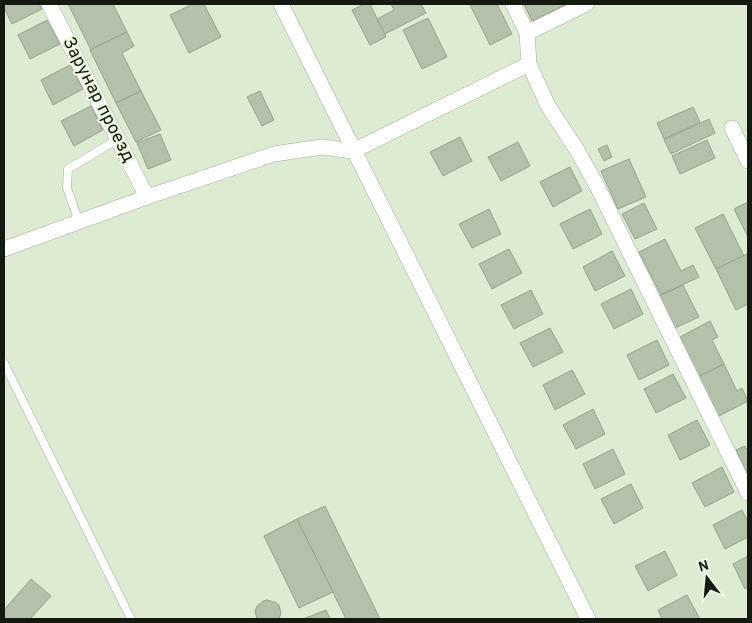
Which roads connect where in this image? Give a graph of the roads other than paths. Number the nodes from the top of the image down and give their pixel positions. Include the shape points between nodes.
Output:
1 (49, 4) edge
2 (281, 4) edge
3 (513, 4) edge
4 (586, 4) edge
5 (527, 33) junction
6 (529, 64) junction
7 (732, 128) dead end
8 (118, 138) junction
9 (353, 150) junction
10 (748, 161) edge
11 (147, 197) junction
12 (79, 222) junction
13 (4, 249) edge
14 (4, 363) edge
15 (748, 493) edge
16 (131, 619) edge
17 (588, 619) edge

1 - 8 street, Зарунар проезд
2 - 9 street
3 - 5 street
4 - 5 street
5 - 6 street
6 - 9 street
6 - 15 street via 548,106 597,186
7 - 10 street
8 - 11 street, Зарунар проезд
8 - 12 lane via 68,169 67,188
9 - 11 street via 322,147 274,154
9 - 17 street
11 - 12 street
12 - 13 street
14 - 16 lane

